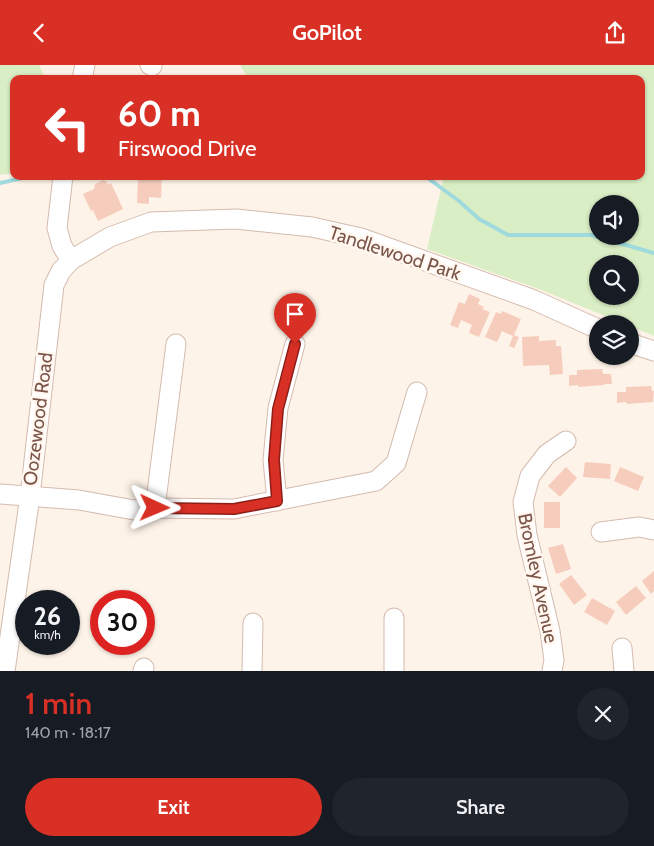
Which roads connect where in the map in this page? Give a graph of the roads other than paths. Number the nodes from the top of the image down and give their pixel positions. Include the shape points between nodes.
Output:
1 (62, 180) edge
2 (71, 260) junction
3 (589, 325) edge
4 (176, 344) dead end
5 (295, 344) dead end
6 (639, 346) edge
7 (654, 351) edge
8 (418, 392) dead end
9 (566, 441) dead end
10 (0, 494) edge
11 (30, 496) junction
12 (277, 501) junction
13 (155, 508) junction
14 (654, 530) edge
15 (601, 532) dead end
16 (394, 618) dead end
17 (253, 623) dead end
18 (622, 648) dead end
19 (5, 671) edge
20 (252, 671) edge
21 (394, 671) edge
22 (552, 671) edge
23 (624, 671) edge

1 - 2 street via 56,228
2 - 3 street, Tandlewood Park via 110,237 151,222 236,219 312,227 361,238 534,299
2 - 11 street, Oozewood Road via 54,285
4 - 13 street
5 - 12 street via 278,409 274,460
6 - 7 street
8 - 12 street via 396,463 376,481
9 - 22 street, Bromley Avenue via 548,454 530,476 523,502 527,535 550,631 554,660
10 - 11 street
11 - 13 street via 79,500 134,510
11 - 19 street, Oozewood Road
12 - 13 street via 234,509
14 - 15 street via 639,527
16 - 21 street
17 - 20 street
18 - 23 street

